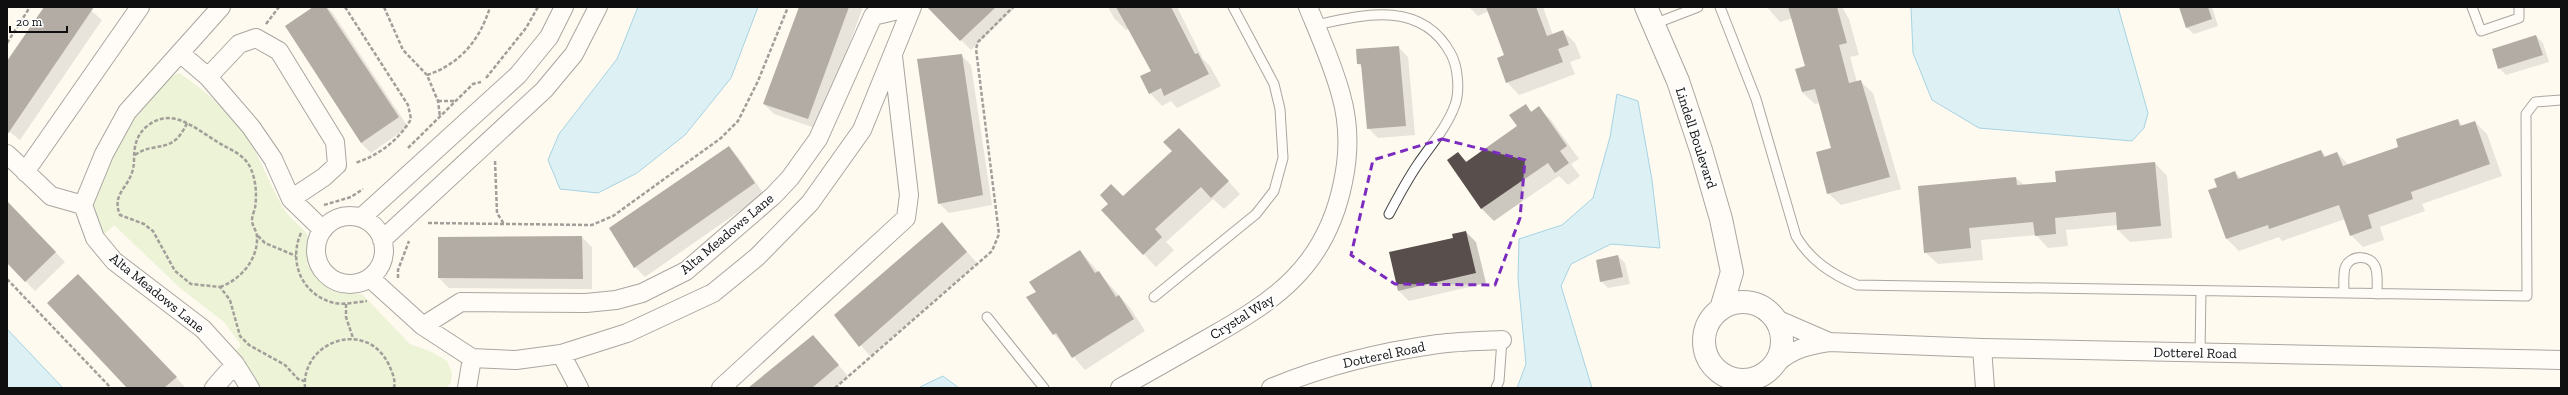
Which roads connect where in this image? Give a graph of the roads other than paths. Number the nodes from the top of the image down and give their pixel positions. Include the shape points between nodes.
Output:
1 (140, 7) edge
2 (221, 7) edge
3 (564, 7) edge
4 (598, 7) edge
5 (911, 7) edge
6 (1233, 7) edge
7 (1308, 7) edge
8 (1698, 7) edge
9 (1720, 7) edge
10 (2472, 7) edge
11 (2519, 7) edge
12 (1650, 16) edge
13 (1316, 25) junction
14 (180, 53) junction
15 (893, 54) junction
16 (208, 76) junction
17 (2561, 100) edge
18 (7, 154) edge
19 (25, 172) junction
20 (291, 199) junction
21 (83, 206) junction
22 (1389, 214) dead end
23 (361, 218) junction
24 (323, 230) junction
25 (382, 240) junction
26 (1732, 272) junction
27 (370, 278) junction
28 (2201, 291) junction
29 (2344, 293) junction
30 (2377, 294) junction
31 (1154, 298) dead end
32 (1721, 309) junction
33 (1770, 313) junction
34 (987, 317) dead end
35 (423, 326) junction
36 (1502, 340) joint
37 (1829, 342) junction
38 (1982, 348) junction
39 (2200, 353) junction
40 (561, 354) junction
41 (472, 358) junction
42 (2561, 360) edge
43 (235, 364) junction
44 (1768, 375) edge
45 (1728, 381) edge
46 (214, 388) edge
47 (250, 388) edge
48 (467, 388) edge
49 (579, 388) edge
50 (722, 388) edge
51 (1044, 388) edge
52 (1120, 388) edge
53 (1271, 388) edge
54 (1496, 388) edge
55 (1985, 388) edge

1 - 19 street
2 - 14 street
3 - 23 street via 549,37 518,75
4 - 25 street via 574,54 544,90
5 - 15 street, Alta Meadows Lane
5 - 35 street, Alta Meadows Lane via 873,16 818,139 790,178 773,196 686,271 642,293 616,300 586,303 462,302
6 - 31 lane via 1274,84 1280,109 1283,158 1274,191 1256,214
7 - 13 street, Crystal Way
8 - 12 lane
9 - 28 lane via 1756,99 1796,236 1806,253 1838,277 1857,285
10 - 11 lane via 2481,30 2519,18
12 - 26 street, Lindell Boulevard via 1678,81 1701,150
13 - 22 lane via 1366,14 1411,18 1431,28 1445,42 1454,61 1456,103
13 - 52 street, Crystal Way via 1342,95 1347,140 1346,170 1341,192 1332,220 1318,247 1301,271 1280,293 1256,311
14 - 16 street
14 - 21 street via 127,112 104,154
15 - 40 street, Alta Meadows Lane via 862,130 810,203 757,257 713,293 627,333
15 - 50 street, Alta Meadows Lane via 909,195 906,218
16 - 20 street via 251,127 273,159
16 - 20 street via 239,44 256,38 279,51 335,142 337,165
17 - 30 lane via 2535,102 2526,114 2527,296
18 - 19 street
19 - 21 street via 51,196
20 - 24 street
21 - 43 street, Alta Meadows Lane via 94,238 114,261 203,330
23 - 24 street via 340,218
23 - 25 street via 370,223
24 - 27 street via 318,239 317,255 322,270 330,277 350,284
25 - 27 street via 382,261
26 - 32 street
26 - 33 street, Lindell Boulevard
27 - 35 street
28 - 29 lane
28 - 39 lane
29 - 30 lane
29 - 30 lane via 2346,268 2352,260 2362,257 2371,261 2377,269
32 - 33 street via 1735,302 1750,302
32 - 45 street via 1710,320 1704,334 1705,350 1711,364
33 - 37 street, Dotterel Road
33 - 44 street via 1782,333 1782,348
34 - 51 lane
35 - 41 street
36 - 53 street, Dotterel Road via 1439,343 1358,359 1299,376
36 - 54 lane via 1499,381
37 - 38 street, Dotterel Road
37 - 44 street, Dotterel Road via 1804,346 1785,356
38 - 39 street, Dotterel Road
38 - 55 street
39 - 42 street, Dotterel Road
40 - 41 street, Alta Meadows Lane via 516,360
40 - 49 street
41 - 48 street
43 - 46 street
43 - 47 street, Alta Meadows Lane
44 - 45 street via 1752,380

